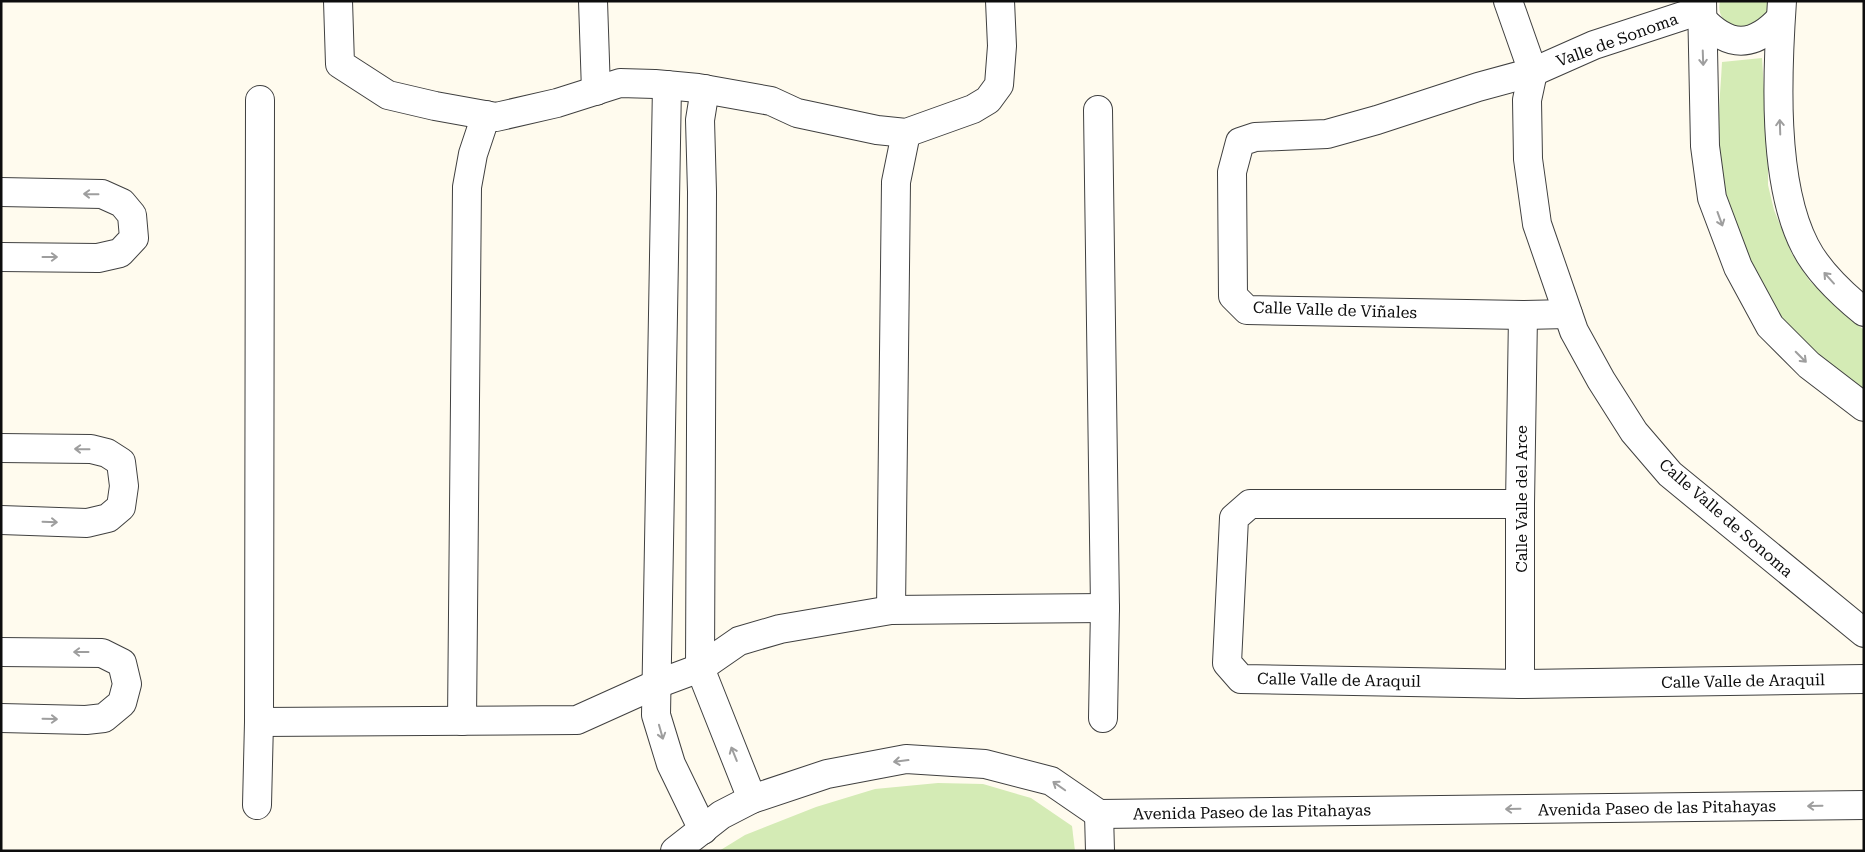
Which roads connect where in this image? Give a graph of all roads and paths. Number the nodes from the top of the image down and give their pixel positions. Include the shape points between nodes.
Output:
1 (338, 1) edge
2 (593, 1) edge
3 (1000, 1) edge
4 (1508, 1) edge
5 (1702, 10) edge
6 (1781, 10) edge
7 (1656, 12) edge
8 (1532, 72) junction
9 (667, 85) junction
10 (705, 90) junction
11 (596, 91) junction
12 (260, 100) dead end
13 (1098, 110) dead end
14 (486, 115) junction
15 (906, 133) junction
16 (1, 192) edge
17 (1, 258) edge
18 (1864, 312) edge
19 (1568, 314) junction
20 (1523, 315) junction
21 (1864, 407) edge
22 (1, 448) edge
23 (1520, 504) junction
24 (1, 520) edge
25 (1105, 608) junction
26 (891, 610) junction
27 (1864, 633) edge
28 (1, 652) edge
29 (700, 668) junction
30 (1864, 679) edge
31 (657, 684) junction
32 (1520, 684) junction
33 (1, 718) edge
34 (1103, 718) dead end
35 (462, 721) junction
36 (259, 722) junction
37 (752, 799) junction
38 (257, 805) dead end
39 (1864, 805) edge
40 (1099, 814) junction
41 (703, 830) junction
42 (675, 851) edge
43 (1100, 851) edge

1 - 14 street via 340,64 388,94
2 - 11 street
3 - 15 street via 1002,46 999,85 988,100 973,110
4 - 8 street
5 - 6 street via 1715,32 1732,40 1751,40 1767,33
5 - 7 street, Valle de Sonoma
5 -> 21 street via 1705,146 1712,198 1738,267 1770,326 1809,366
18 -> 6 street via 1826,276 1806,249 1795,224 1781,146 1778,42
7 - 8 street, Valle de Sonoma via 1594,45
8 - 19 street, Calle Valle de Sonoma via 1527,100 1528,159 1536,214
8 - 20 street, Calle Valle de Viñales via 1326,134 1255,137 1240,142 1232,172 1234,296 1247,310
9 - 10 street
9 - 11 street via 620,83
9 - 31 street
10 - 15 street via 770,101 797,113 834,122
10 - 29 street via 700,120
11 - 14 street via 496,117
12 - 36 street
13 - 25 street
14 - 35 street via 473,154 467,187
15 - 26 street via 896,182
17 -> 16 street via 98,258 120,253 134,238 132,216 122,203 102,194
19 - 20 street, Calle Valle de Viñales
19 - 27 street, Calle Valle de Sonoma via 1601,380 1634,432 1670,474
20 - 23 street, Calle Valle del Arce
24 -> 22 street via 87,523 108,518 121,507 124,486 121,462 107,453 91,449
23 - 32 street, Calle Valle del Arce
23 - 32 street, Calle Valle de Araquil via 1250,504 1234,518 1227,663 1241,679
25 - 26 street
25 - 34 street
26 - 29 street via 780,629 739,641
33 -> 28 street via 104,718 122,703 127,684 122,664 102,653
29 - 31 street
37 -> 29 street
30 - 32 street, Calle Valle de Araquil
31 - 35 street via 577,720
31 -> 41 street via 656,715 670,764
35 - 36 street
36 - 38 street
40 -> 37 street via 1052,781 985,764 906,759 826,774
37 - 41 street via 721,815
39 -> 40 street, Avenida Paseo de las Pitahayas
40 - 43 street
41 - 42 street

